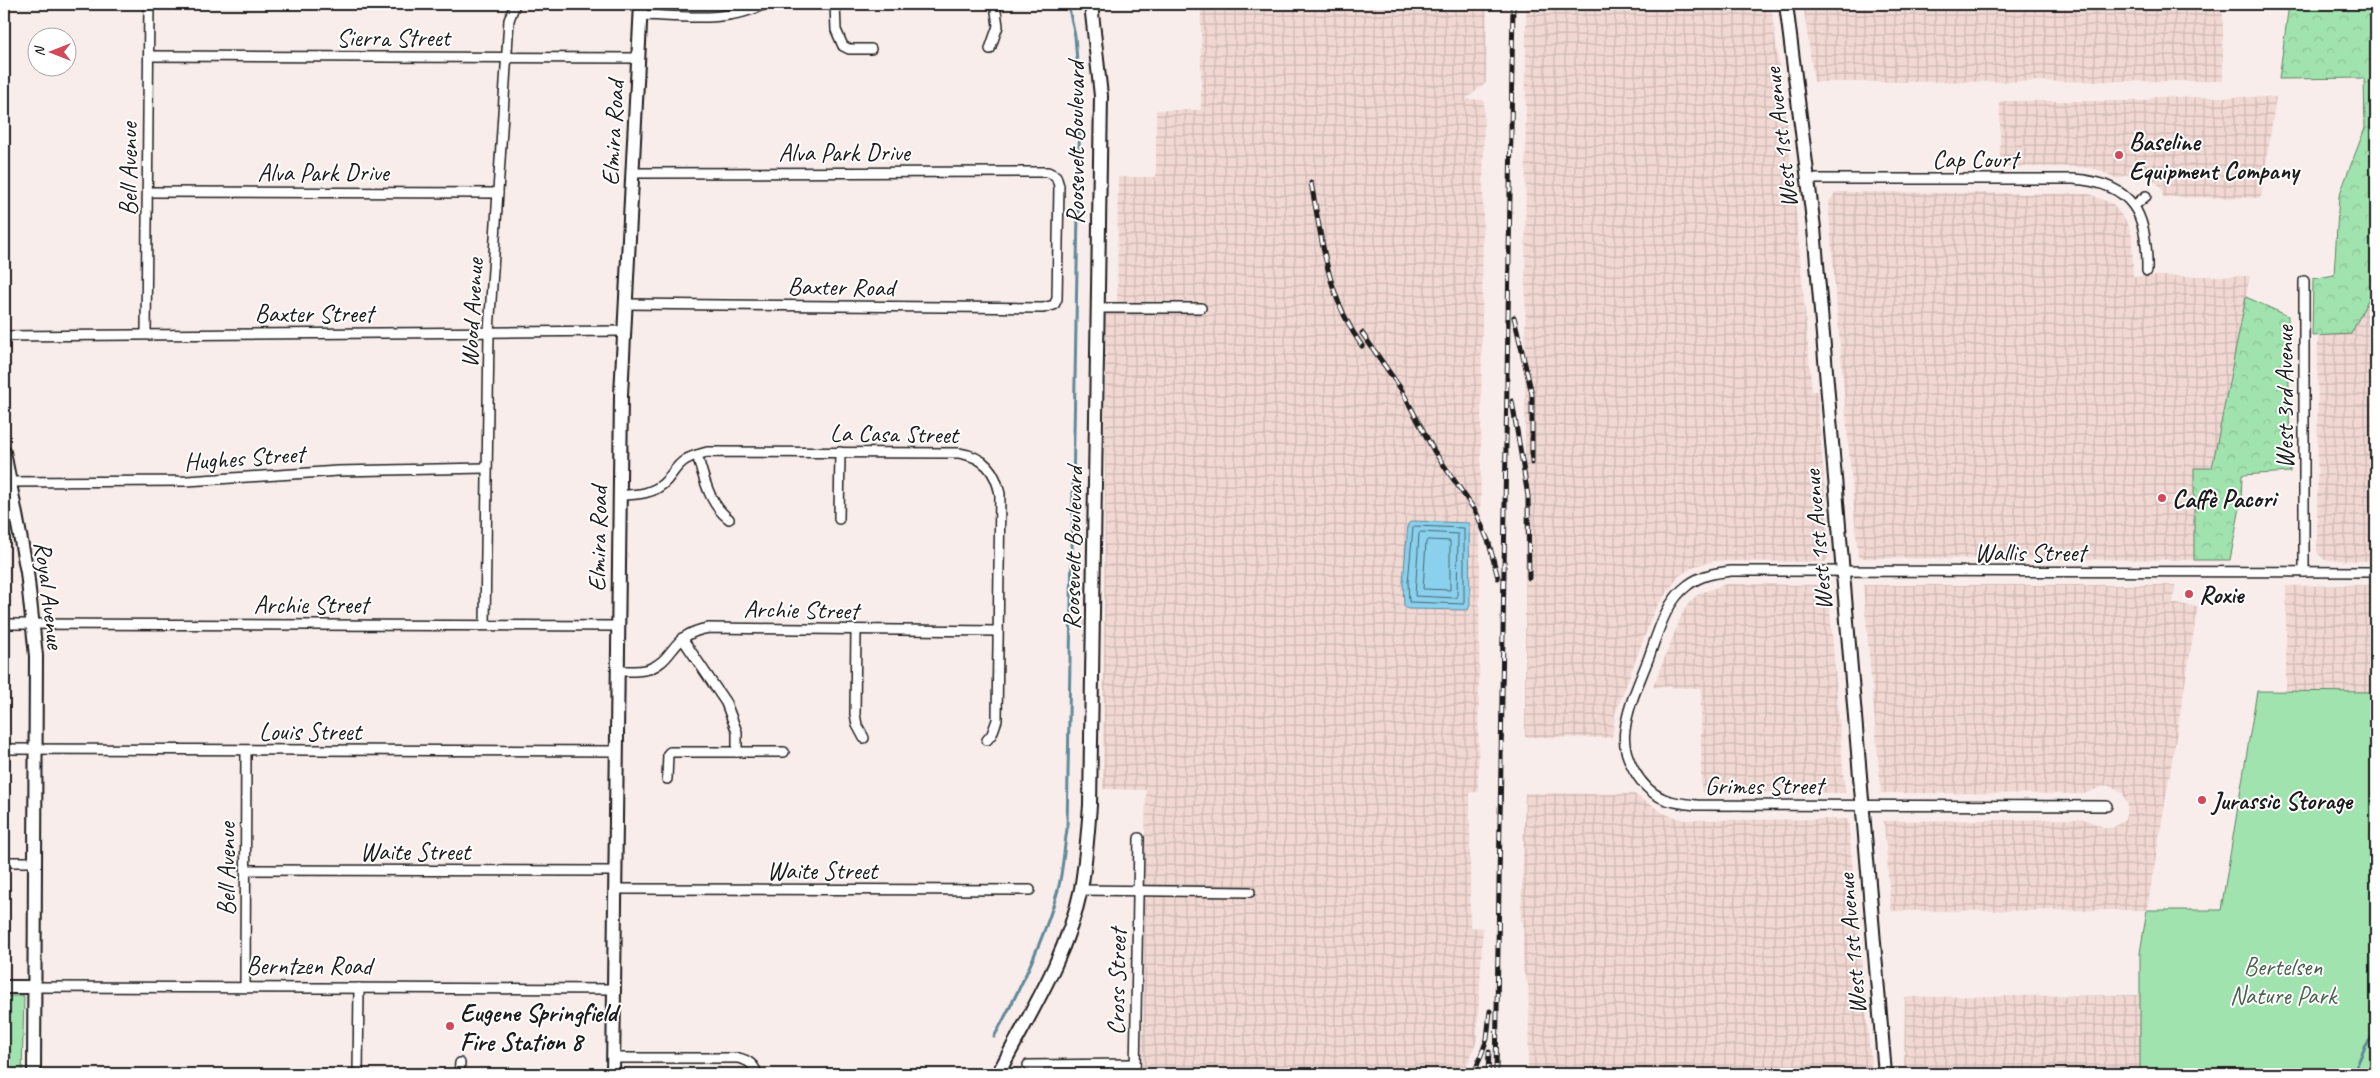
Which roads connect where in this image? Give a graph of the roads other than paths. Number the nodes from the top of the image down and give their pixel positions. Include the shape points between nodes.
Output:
1 (149, 4) edge
2 (514, 4) edge
3 (765, 4) edge
4 (835, 4) edge
5 (995, 4) edge
6 (1090, 4) edge
7 (1786, 4) edge
8 (641, 10) edge
9 (871, 49) dead end
10 (990, 49) dead end
11 (149, 56) junction
12 (506, 57) junction
13 (638, 58) junction
14 (632, 173) junction
15 (1808, 179) junction
16 (148, 192) junction
17 (498, 192) junction
18 (2146, 196) dead end
19 (2134, 206) junction
20 (2147, 271) dead end
21 (2304, 281) dead end
22 (626, 304) junction
23 (1054, 305) joint
24 (1098, 308) junction
25 (1201, 308) dead end
26 (625, 331) junction
27 (489, 332) junction
28 (146, 334) junction
29 (4, 336) edge
30 (4, 452) edge
31 (840, 452) junction
32 (697, 455) junction
33 (486, 468) junction
34 (6, 482) edge
35 (620, 495) junction
36 (839, 518) dead end
37 (729, 519) dead end
38 (1842, 572) junction
39 (2304, 572) junction
40 (2376, 572) edge
41 (1687, 586) joint
42 (4, 624) edge
43 (34, 624) junction
44 (485, 625) junction
45 (618, 626) junction
46 (856, 630) junction
47 (998, 632) junction
48 (682, 638) junction
49 (618, 671) junction
50 (864, 738) dead end
51 (987, 740) dead end
52 (4, 749) edge
53 (36, 750) junction
54 (246, 751) junction
55 (617, 751) junction
56 (737, 752) junction
57 (784, 752) dead end
58 (667, 779) dead end
59 (1862, 805) junction
60 (2107, 806) dead end
61 (1139, 838) dead end
62 (4, 862) edge
63 (35, 862) junction
64 (246, 870) junction
65 (615, 871) junction
66 (615, 889) junction
67 (1030, 890) dead end
68 (1081, 890) junction
69 (1138, 891) junction
70 (1250, 892) dead end
71 (4, 987) edge
72 (34, 987) junction
73 (245, 987) junction
74 (359, 988) junction
75 (614, 989) junction
76 (613, 1058) junction
77 (460, 1063) dead end
78 (1135, 1064) junction
79 (1028, 1065) dead end
80 (34, 1074) edge
81 (358, 1074) edge
82 (459, 1074) edge
83 (613, 1074) edge
84 (757, 1074) edge
85 (998, 1074) edge
86 (1135, 1074) edge
87 (1885, 1074) edge

1 - 11 street, Bell Avenue
2 - 12 street, Wood Avenue via 509,20
3 - 8 street via 738,14 716,16
4 - 9 street via 836,30 842,46 849,50
5 - 10 street via 998,26
6 - 24 street, Roosevelt Boulevard via 1101,96
7 - 15 street, West 1st Avenue
8 - 13 street, Elmira Road
11 - 12 street, Sierra Street
11 - 16 street, Bell Avenue
12 - 13 street, Sierra Street
12 - 17 street, Wood Avenue
13 - 14 street, Elmira Road
14 - 22 street, Elmira Road
14 - 23 street, Alva Park Drive via 1044,172 1056,176 1059,186 1058,299
15 - 19 street, Cap Court via 2082,180 2112,188
15 - 38 street, West 1st Avenue
16 - 17 street, Alva Park Drive
16 - 28 street, Bell Avenue
17 - 27 street, Wood Avenue
18 - 19 street
19 - 20 street, Cap Court via 2142,218 2146,234
21 - 39 street, West 3rd Avenue
22 - 23 street, Baxter Road via 1034,308
22 - 26 street, Elmira Road
24 - 25 street
24 - 68 street, Roosevelt Boulevard via 1090,805
26 - 27 street, Baxter Street
26 - 35 street, Elmira Road
27 - 28 street, Baxter Street
27 - 33 street, Wood Avenue
28 - 29 street, Baxter Street
30 - 34 street, Royal Avenue
31 - 32 street, La Casa Street via 717,451
31 - 36 street
31 - 47 street, La Casa Street via 959,453 983,460 992,469 1000,494
32 - 35 street, La Casa Street via 686,458 657,489 638,495
32 - 37 street via 712,500
33 - 34 street, Hughes Street via 338,471 186,481
33 - 44 street, Wood Avenue
34 - 43 street, Royal Avenue via 28,572
35 - 45 street, Elmira Road
38 - 39 street, Wallis Street
38 - 41 street, Wallis Street via 1731,571 1701,577
38 - 59 street, West 1st Avenue
39 - 40 street, Wallis Street
41 - 59 street, Grimes Street via 1662,620 1628,712 1624,732 1635,773 1649,790 1680,803
42 - 43 street, Archie Street
43 - 44 street, Archie Street
43 - 53 street, Royal Avenue
44 - 45 street, Archie Street
45 - 49 street, Elmira Road
46 - 47 street, Archie Street
46 - 48 street, Archie Street via 709,628
46 - 50 street via 855,714
47 - 51 street, La Casa Street via 997,720
48 - 49 street, Archie Street via 660,663 649,669
48 - 56 street via 722,696 737,732
49 - 55 street, Elmira Road
52 - 53 street, Louis Street
53 - 54 street, Louis Street
53 - 63 street, Royal Avenue
54 - 55 street, Louis Street
54 - 64 street, Bell Avenue
55 - 65 street, Elmira Road
56 - 57 street
56 - 58 street via 670,752
59 - 60 street, Grimes Street
59 - 87 street, West 1st Avenue
61 - 69 street, Cross Street
62 - 63 street
63 - 72 street, Royal Avenue
64 - 65 street, Waite Street
64 - 73 street, Bell Avenue
65 - 66 street, Elmira Road
66 - 67 street, Waite Street
66 - 75 street, Elmira Road
68 - 69 street
68 - 85 street, Roosevelt Boulevard via 1046,987
69 - 70 street
69 - 78 street, Cross Street
71 - 72 street, Berntzen Road
72 - 73 street, Berntzen Road
72 - 80 street, Royal Avenue
73 - 74 street, Berntzen Road
74 - 75 street, Berntzen Road
74 - 81 street
75 - 76 street, Elmira Road
76 - 83 street, Elmira Road
76 - 84 street via 738,1058 753,1065
77 - 82 street
78 - 79 street
78 - 86 street, Cross Street

